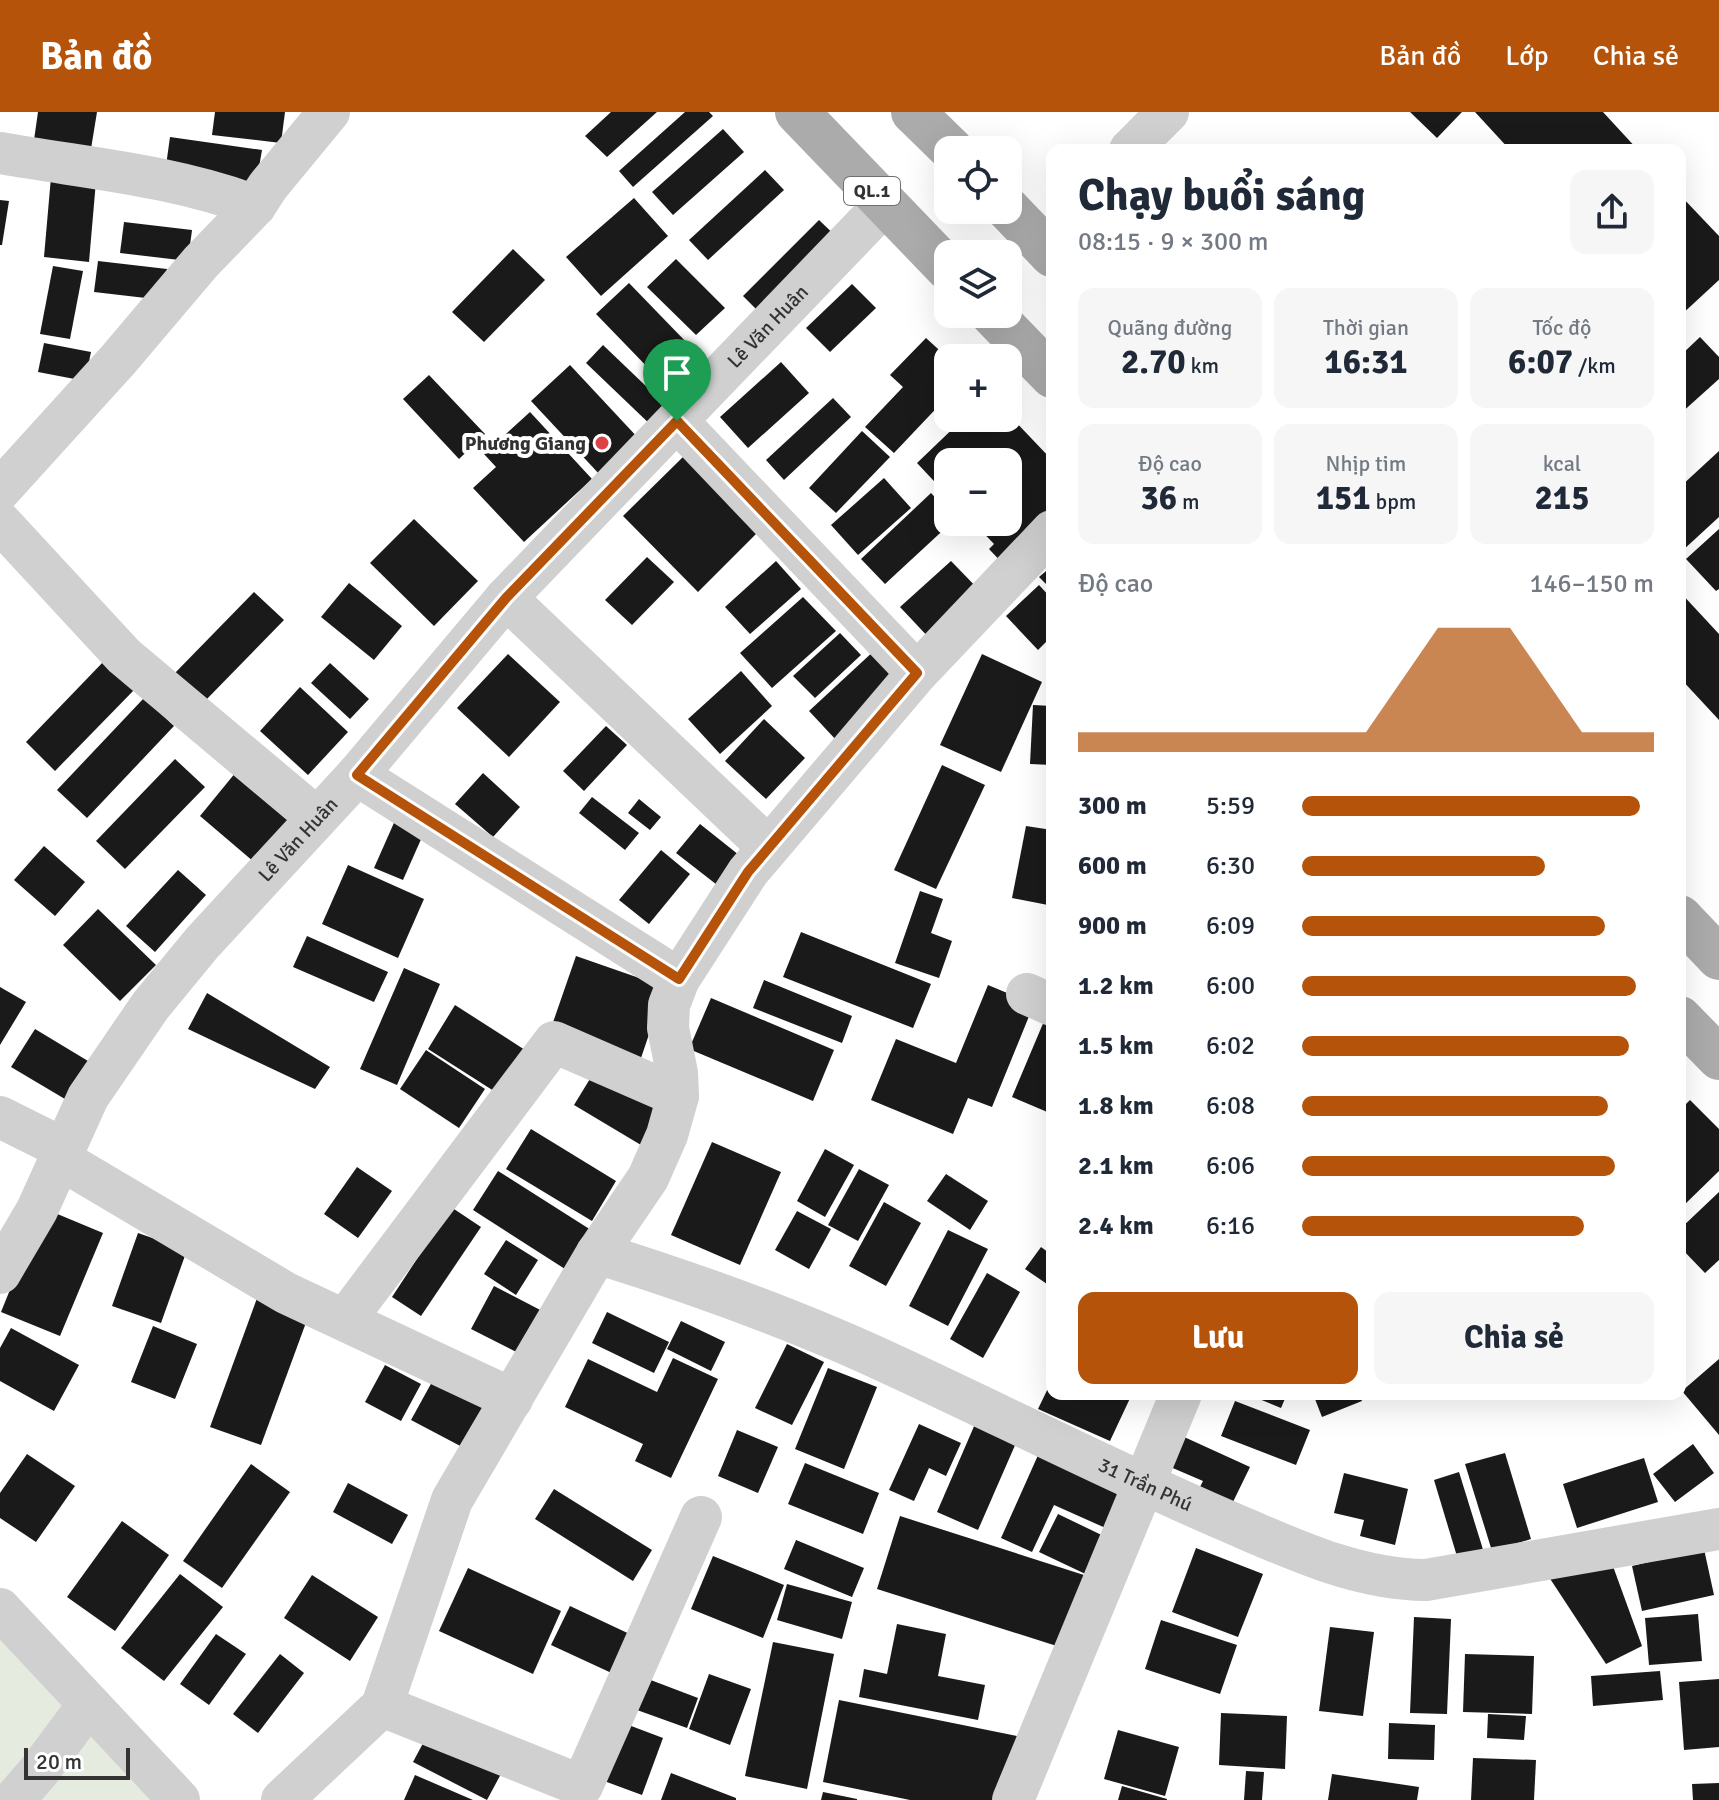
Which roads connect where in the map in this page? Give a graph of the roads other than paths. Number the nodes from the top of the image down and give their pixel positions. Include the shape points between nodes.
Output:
1 (329, 112) edge
2 (797, 112) edge
3 (1168, 112) edge
4 (916, 113) edge
5 (938, 136) edge
6 (1136, 144) edge
7 (0, 153) edge
8 (885, 204) junction
9 (255, 206) junction
10 (1022, 221) edge
11 (1046, 240) edge
12 (934, 255) edge
13 (1006, 328) edge
14 (1046, 370) edge
15 (677, 421) junction
16 (0, 490) edge
17 (7, 529) edge
18 (1046, 537) edge
19 (506, 598) junction
20 (917, 673) junction
21 (357, 775) junction
22 (317, 818) junction
23 (768, 847) junction
24 (1686, 923) edge
25 (1719, 958) edge
26 (679, 979) junction
27 (1686, 1024) edge
28 (1719, 1058) edge
29 (678, 1096) junction
30 (0, 1117) edge
31 (62, 1154) junction
32 (597, 1253) junction
33 (0, 1273) edge
34 (345, 1320) junction
35 (512, 1399) junction
36 (1178, 1400) edge
37 (1142, 1484) junction
38 (701, 1517) dead end
39 (1718, 1537) edge
40 (0, 1609) edge
41 (89, 1704) junction
42 (382, 1706) junction
43 (14, 1800) edge
44 (179, 1800) edge
45 (282, 1800) edge
46 (1013, 1800) edge

1 - 9 street
2 - 8 main road, QL.1
3 - 6 street
4 - 5 main road
7 - 9 street via 176,183
8 - 12 main road, QL.1
8 - 15 street, Lê Văn Huân
9 - 16 street
10 - 11 main road
13 - 14 main road
15 - 19 street, Lê Văn Huân
15 - 20 street
17 - 22 street via 124,656
18 - 20 street
19 - 21 street, Lê Văn Huân
19 - 23 street
20 - 23 street
21 - 22 street, Lê Văn Huân
21 - 26 street
22 - 31 street, Lê Văn Huân via 151,1005 88,1097
23 - 26 street
24 - 25 main road
26 - 29 street via 669,1005 668,1028
27 - 28 main road
29 - 32 street via 648,1178
29 - 34 street via 554,1042
30 - 31 street
31 - 33 street, Lê Văn Huân
31 - 34 street via 286,1293
32 - 35 street
32 - 37 street, 31 Trần Phú via 711,1289 868,1353
34 - 35 street
35 - 42 street via 452,1500
36 - 37 street
37 - 39 street, 31 Trần Phú via 1303,1553 1400,1580
37 - 46 street
38 - 42 street via 582,1786
40 - 41 street
41 - 43 street
41 - 44 street
42 - 45 street

